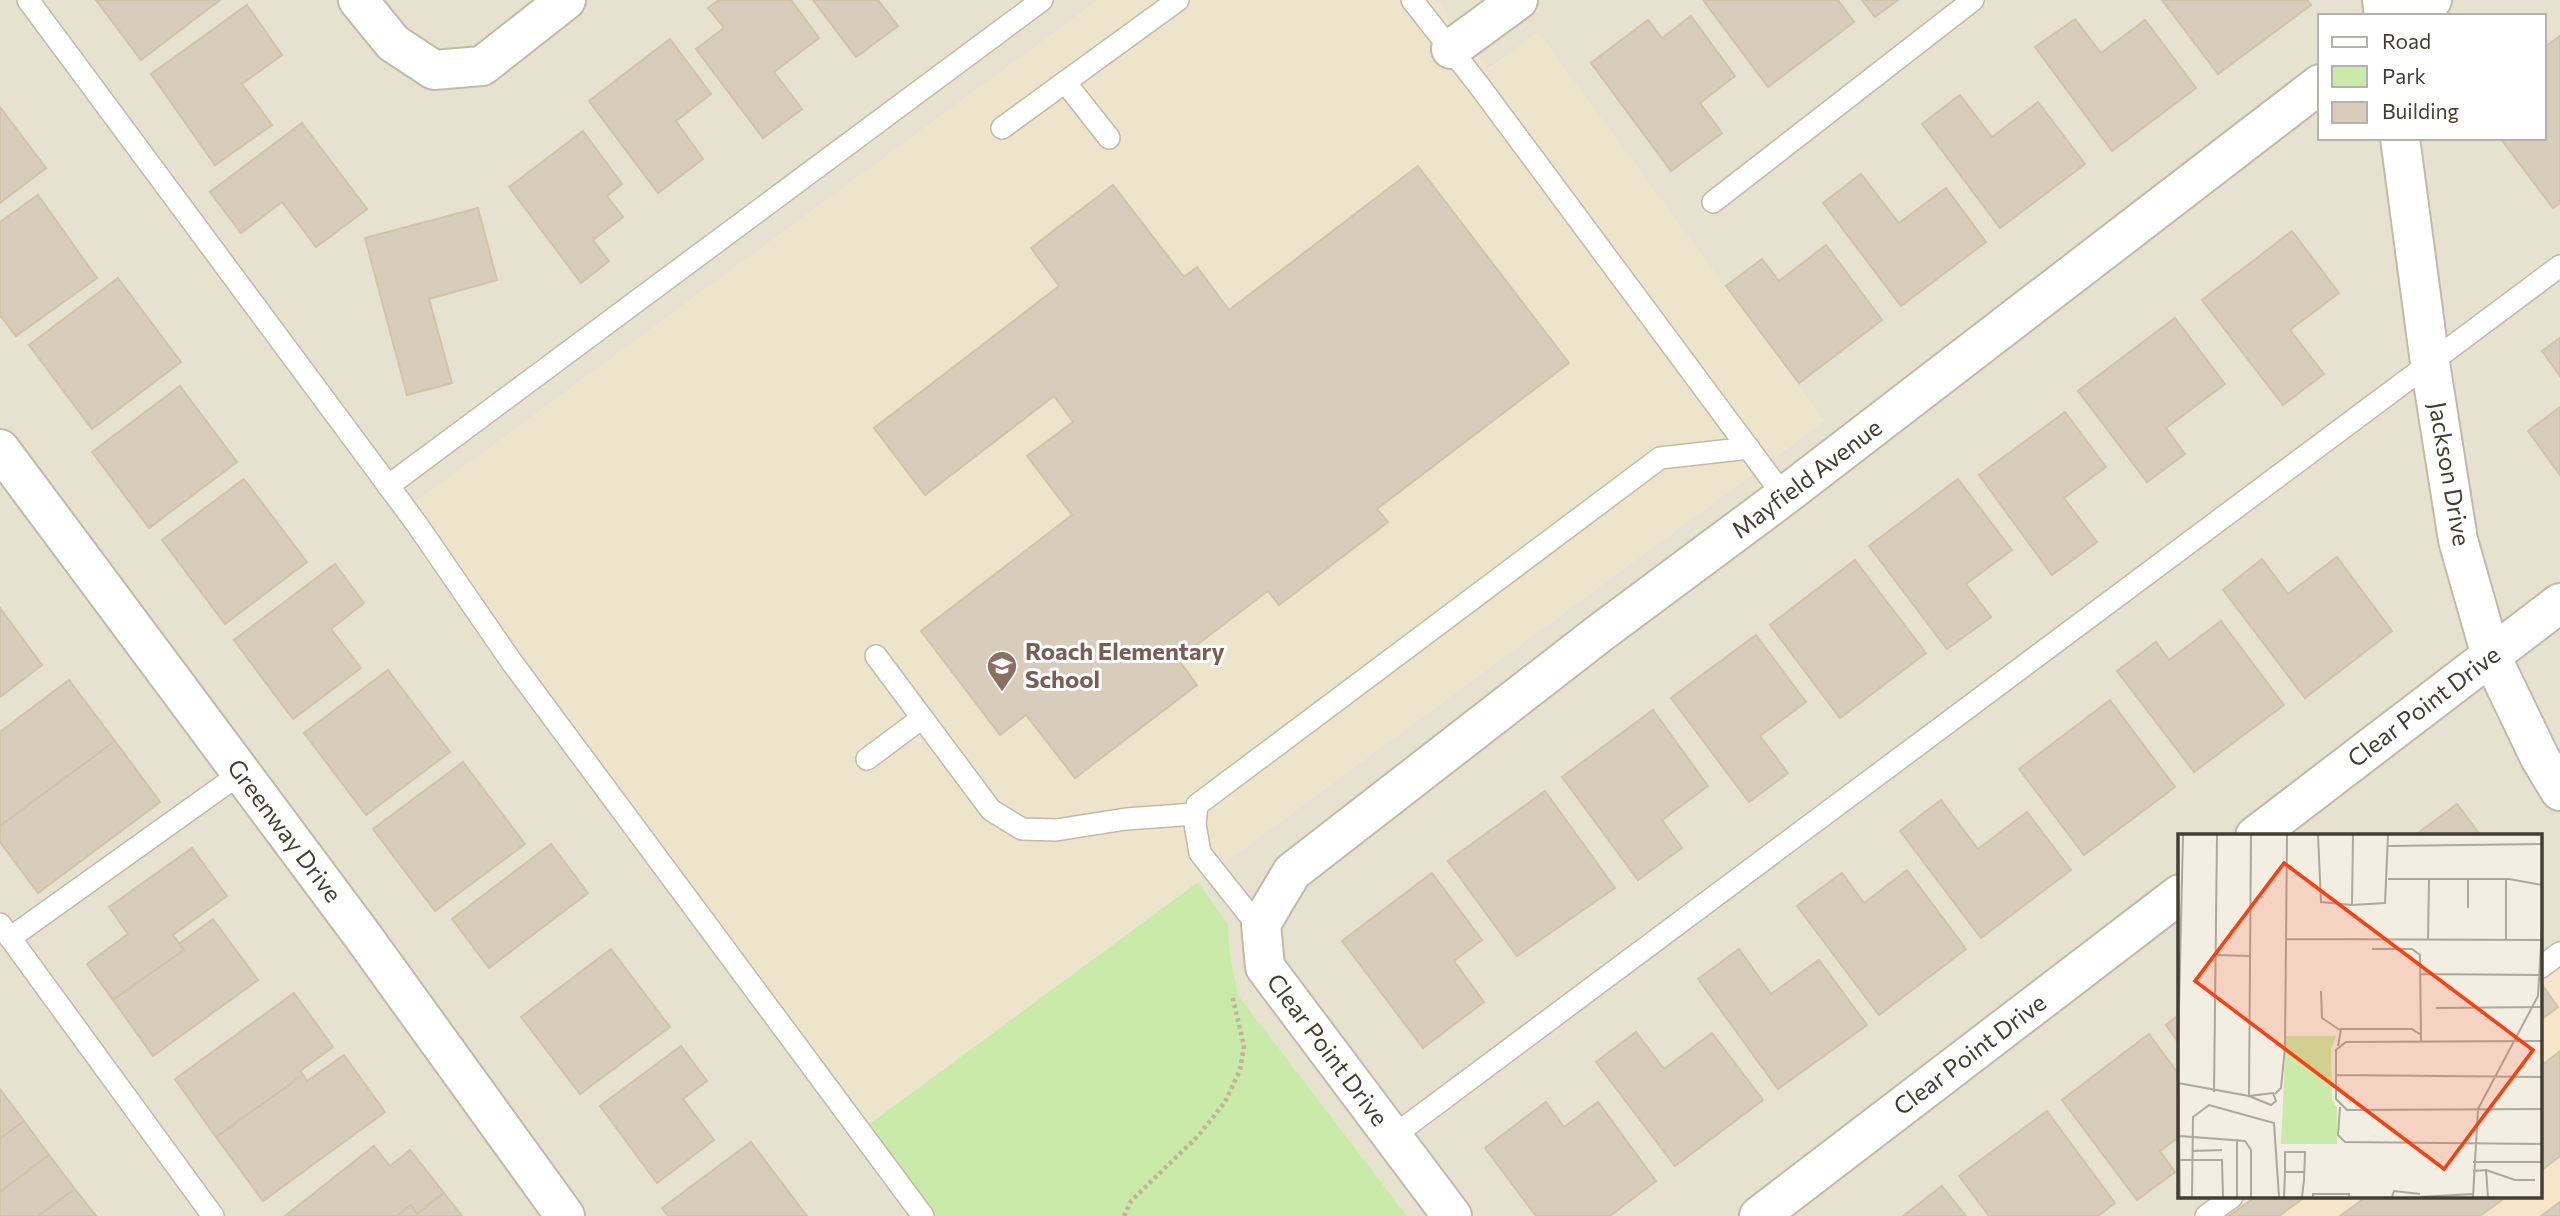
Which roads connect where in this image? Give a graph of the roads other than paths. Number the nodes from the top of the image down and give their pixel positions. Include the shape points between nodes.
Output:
1 (28, 0) edge
2 (358, 0) edge
3 (566, 0) edge
4 (1042, 0) edge
5 (1178, 0) edge
6 (1412, 0) edge
7 (1518, 0) edge
8 (1973, 0) edge
9 (2432, 0) edge
10 (2413, 14) edge
11 (1451, 49) junction
12 (1065, 82) junction
13 (2318, 87) edge
14 (1002, 128) dead end
15 (1109, 138) dead end
16 (2400, 140) edge
17 (1713, 202) dead end
18 (2560, 266) edge
19 (2430, 363) junction
20 (1749, 448) junction
21 (0, 449) edge
22 (388, 486) junction
23 (1784, 496) junction
24 (2560, 603) edge
25 (876, 656) dead end
26 (2491, 656) junction
27 (922, 718) junction
28 (867, 759) dead end
29 (241, 773) junction
30 (2560, 790) edge
31 (1195, 814) junction
32 (2258, 834) edge
33 (1293, 872) joint
34 (2178, 896) edge
35 (5, 931) edge
36 (1262, 931) junction
37 (2560, 953) edge
38 (2542, 966) edge
39 (1392, 1136) junction
40 (2231, 1198) edge
41 (213, 1216) edge
42 (565, 1216) edge
43 (923, 1216) edge
44 (1452, 1216) edge
45 (1759, 1216) edge
46 (2206, 1216) edge

1 - 22 lane
2 - 3 street via 393,43 434,70 482,66
4 - 22 lane
5 - 12 lane
6 - 11 lane
7 - 11 street
8 - 17 lane
9 - 10 street
11 - 20 lane
12 - 14 lane
12 - 15 lane
13 - 23 street, Mayfield Avenue
16 - 19 street, Jackson Drive
18 - 19 lane
19 - 26 street, Jackson Drive via 2458,540
19 - 39 lane
20 - 23 lane
20 - 31 lane via 1660,458 1197,805
21 - 29 street, Greenway Drive
22 - 43 lane via 511,661
23 - 33 street, Mayfield Avenue
24 - 26 street, Clear Point Drive
25 - 27 lane
26 - 30 street, Jackson Drive
26 - 32 street, Clear Point Drive
27 - 28 lane
27 - 31 lane via 990,810 1022,829 1056,830
29 - 35 lane
29 - 42 street, Greenway Drive
31 - 36 lane via 1200,853
33 - 36 street, Clear Point Drive via 1261,924
34 - 45 street, Clear Point Drive
35 - 41 lane
36 - 39 street, Clear Point Drive via 1265,967
37 - 38 lane
39 - 44 street, Clear Point Drive
40 - 46 lane

